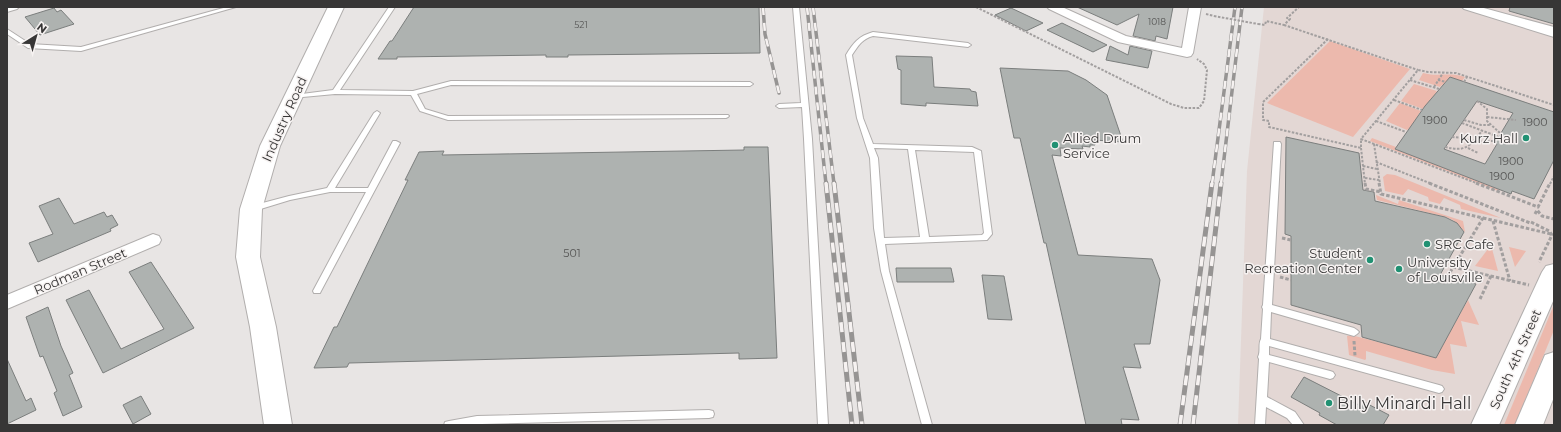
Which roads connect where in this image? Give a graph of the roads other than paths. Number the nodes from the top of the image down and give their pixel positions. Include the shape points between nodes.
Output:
1 (13, 7) edge
2 (233, 7) edge
3 (336, 7) edge
4 (392, 7) edge
5 (796, 7) edge
6 (1053, 7) edge
7 (1195, 7) edge
8 (1468, 7) edge
9 (7, 9) edge
10 (7, 31) edge
11 (1554, 32) edge
12 (968, 45) dead end
13 (750, 84) dead end
14 (335, 92) junction
15 (413, 93) junction
16 (293, 97) junction
17 (805, 105) junction
18 (779, 106) dead end
19 (377, 113) dead end
20 (726, 116) dead end
21 (396, 143) dead end
22 (1277, 144) dead end
23 (870, 146) junction
24 (911, 147) junction
25 (330, 190) junction
26 (371, 190) junction
27 (251, 209) junction
28 (153, 240) dead end
29 (925, 240) junction
30 (881, 241) junction
31 (1546, 284) edge
32 (317, 291) dead end
33 (7, 302) edge
34 (1266, 307) junction
35 (1354, 332) road end
36 (1264, 341) junction
37 (1264, 357) junction
38 (1554, 362) edge
39 (1330, 375) dead end
40 (1440, 390) dead end
41 (1262, 399) junction
42 (709, 414) dead end
43 (278, 425) edge
44 (449, 425) edge
45 (823, 425) edge
46 (927, 425) edge
47 (1260, 425) edge
48 (1299, 425) edge
49 (1485, 425) edge
50 (1529, 425) edge

1 - 9 street
2 - 10 lane via 81,49 28,46
3 - 16 main road, Industry Road
4 - 14 lane
5 - 17 lane
6 - 7 street via 1122,39 1187,54
8 - 11 street via 1510,14 1529,25
12 - 23 lane via 873,34 864,36 857,42 849,55 860,118
13 - 15 lane via 451,83
14 - 15 lane
14 - 16 lane
15 - 20 lane via 422,110 448,118
16 - 27 main road, Industry Road via 270,146
17 - 18 lane
17 - 45 lane
19 - 25 lane
21 - 26 lane
22 - 34 lane
23 - 24 lane
23 - 30 lane via 874,158
24 - 29 lane
24 - 29 lane via 972,149 976,152 988,234 984,238
25 - 26 lane
25 - 27 lane
26 - 32 lane
27 - 43 main road, Industry Road via 248,257
28 - 33 street, Rodman Street
29 - 30 lane
30 - 46 lane via 885,271
31 - 49 main road, South 4th Street
34 - 35 lane
34 - 36 lane
36 - 37 lane
36 - 40 lane
37 - 39 lane
37 - 41 lane
38 - 50 main road
41 - 47 lane
41 - 48 lane via 1291,415
42 - 44 lane via 477,420

